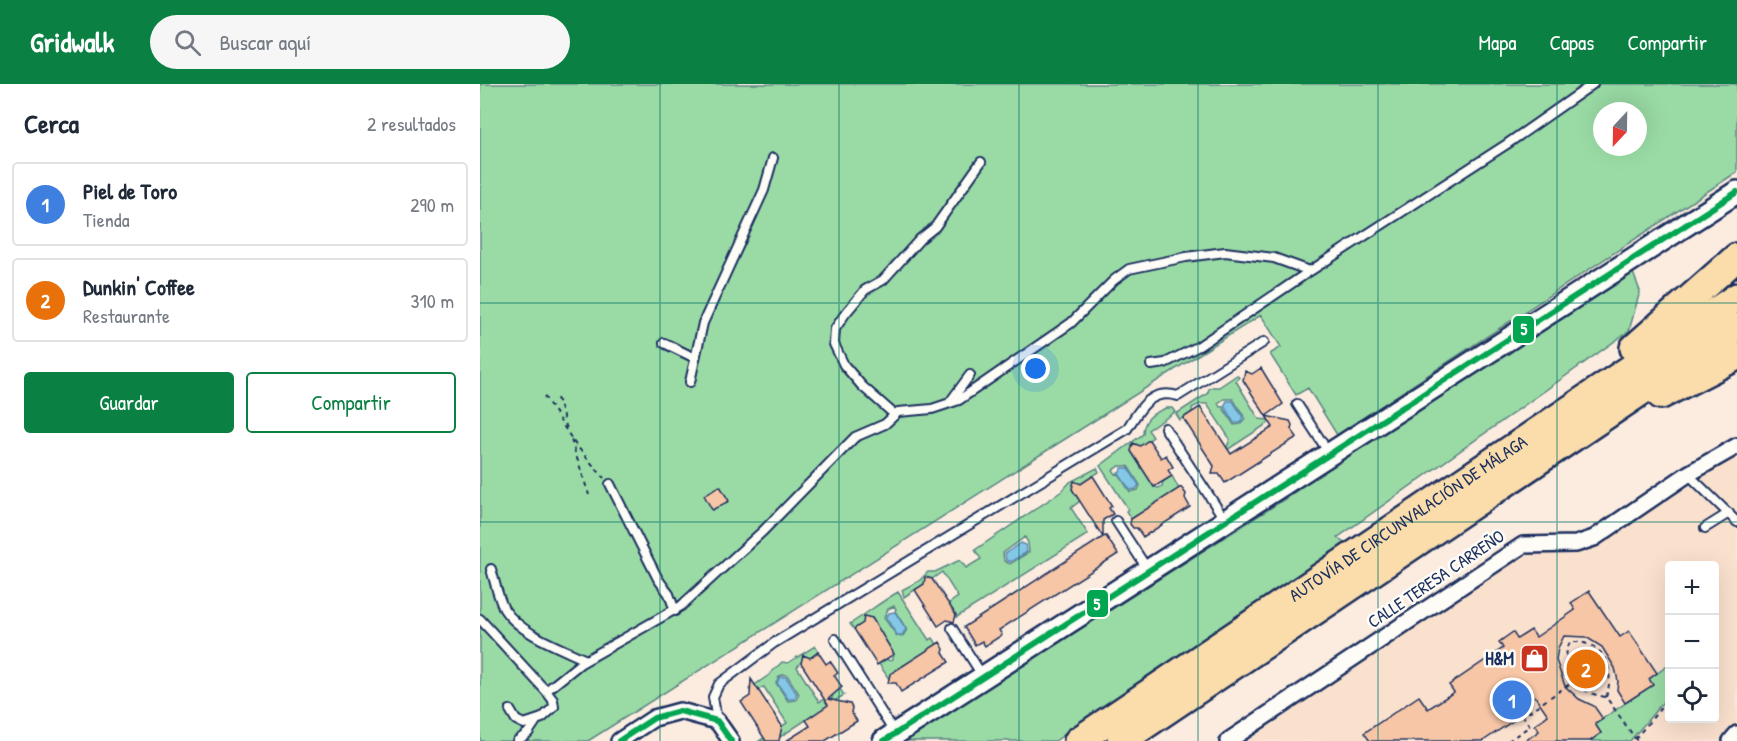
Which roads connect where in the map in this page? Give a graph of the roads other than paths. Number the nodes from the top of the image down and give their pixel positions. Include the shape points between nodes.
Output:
1 (1593, 84) edge
2 (773, 158) dead end
3 (981, 162) dead end
4 (1737, 192) edge
5 (1737, 257) edge
6 (1310, 271) junction
7 (1737, 297) edge
8 (1737, 327) edge
9 (1264, 342) dead end
10 (664, 343) dead end
11 (693, 356) junction
12 (1737, 356) edge
13 (1151, 365) dead end
14 (970, 375) dead end
15 (690, 382) dead end
16 (949, 403) junction
17 (1297, 404) dead end
18 (1571, 408) junction
19 (895, 415) junction
20 (1165, 428) dead end
21 (1572, 438) junction
22 (1737, 446) edge
23 (1329, 453) junction
24 (1688, 474) junction
25 (609, 484) road end
26 (1729, 513) junction
27 (1116, 521) dead end
28 (1226, 522) junction
29 (1737, 522) edge
30 (1706, 528) dead end
31 (490, 569) dead end
32 (1149, 571) junction
33 (678, 608) junction
34 (480, 619) edge
35 (952, 628) dead end
36 (835, 639) dead end
37 (586, 660) junction
38 (983, 677) junction
39 (546, 691) junction
40 (510, 710) dead end
41 (536, 721) junction
42 (717, 721) junction
43 (1737, 734) edge
44 (889, 737) edge
45 (517, 741) edge
46 (619, 741) edge
47 (731, 741) edge
48 (1078, 741) edge
49 (1121, 741) edge
50 (1228, 741) edge
51 (1731, 741) edge

1 - 6 lane
2 - 11 lane via 764,190 703,323
3 - 19 lane via 935,227 884,280 865,290 835,329 834,344 844,365
4 - 23 street
5 - 18 highway via 1595,380
6 - 13 lane via 1199,346 1166,363
6 - 16 lane via 1274,258 1225,252 1129,269 1071,323
7 - 18 highway, AUTOVÍA DE CIRCUNVALACIÓN DE MÁLAGA
8 - 21 highway, AUTOVÍA DE CIRCUNVALACIÓN DE MÁLAGA
9 - 42 lane via 1178,396 1168,393 1150,398 1127,429 774,643 719,684 713,697
10 - 11 lane
11 - 15 lane
12 - 21 highway via 1604,430
14 - 16 lane
16 - 19 lane
17 - 23 lane
18 - 48 highway, AUTOVÍA DE CIRCUNVALACIÓN DE MÁLAGA
19 - 33 lane via 855,437 763,531
20 - 28 lane
21 - 49 highway, AUTOVÍA DE CIRCUNVALACIÓN DE MÁLAGA
22 - 24 street, CALLE TERESA CARREÑO
23 - 28 street
24 - 26 lane
24 - 50 street, CALLE TERESA CARREÑO via 1594,538 1576,544 1523,545
25 - 33 lane
26 - 29 lane
26 - 30 lane
27 - 32 lane
28 - 32 street
31 - 37 lane via 504,609 514,619 533,635
32 - 38 street
33 - 37 lane
34 - 39 lane
35 - 38 lane
36 - 44 lane
37 - 39 lane
38 - 44 street
39 - 41 lane via 554,707
40 - 41 lane via 524,724
41 - 45 lane
42 - 46 street via 680,711 654,718
42 - 47 street
43 - 51 street

